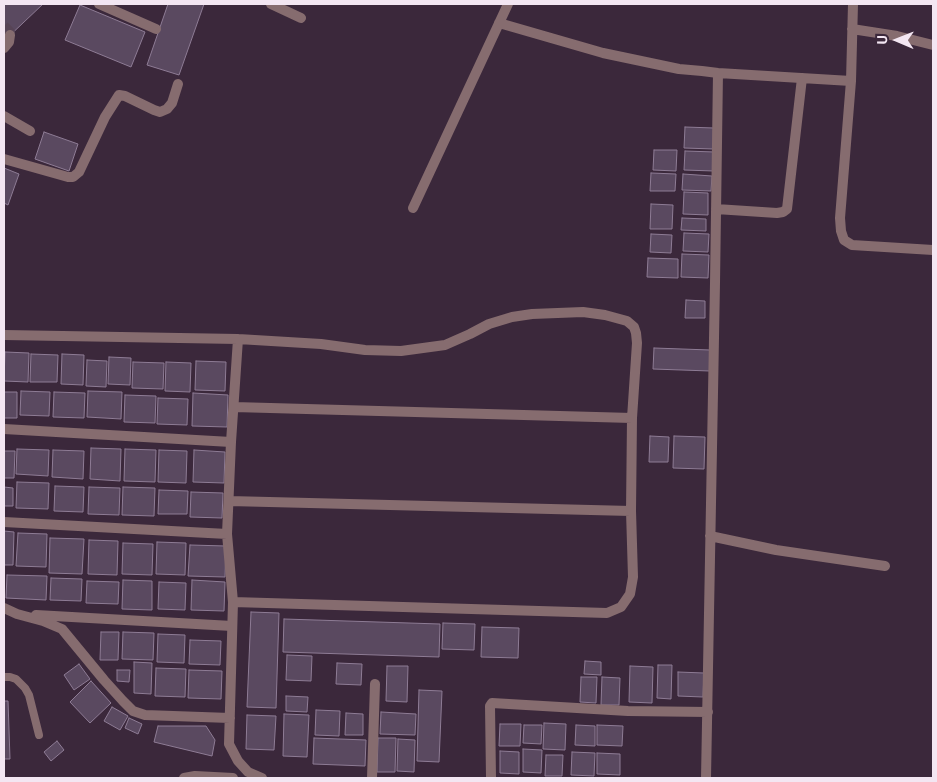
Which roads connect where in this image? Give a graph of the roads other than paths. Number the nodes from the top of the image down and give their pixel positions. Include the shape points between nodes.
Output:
1 (99, 4) edge
2 (271, 4) edge
3 (508, 4) edge
4 (853, 4) edge
5 (301, 18) dead end
6 (499, 23) junction
7 (156, 28) dead end
8 (852, 29) junction
9 (10, 35) dead end
10 (933, 44) edge
11 (4, 48) edge
12 (718, 74) junction
13 (802, 78) junction
14 (851, 81) junction
15 (178, 84) dead end
16 (4, 116) edge
17 (30, 131) dead end
18 (4, 159) edge
19 (413, 208) dead end
20 (716, 209) junction
21 (933, 250) edge
22 (4, 335) edge
23 (238, 339) junction
24 (234, 407) junction
25 (632, 418) junction
26 (4, 429) edge
27 (231, 442) junction
28 (229, 501) junction
29 (631, 511) junction
30 (4, 522) edge
31 (227, 534) junction
32 (710, 536) junction
33 (885, 566) dead end
34 (233, 602) junction
35 (4, 608) edge
36 (17, 614) junction
37 (232, 626) junction
38 (4, 677) edge
39 (374, 684) dead end
40 (708, 712) junction
41 (230, 718) junction
42 (39, 735) dead end
43 (184, 778) edge
44 (233, 778) edge
45 (262, 778) edge
46 (372, 778) edge
47 (491, 778) edge
48 (706, 778) edge

1 - 7 street
2 - 5 street
3 - 6 street
4 - 8 street
6 - 12 street via 603,52
6 - 19 street
8 - 10 street
8 - 14 street
9 - 11 street
12 - 13 street
12 - 20 street
13 - 14 street
13 - 20 street via 786,208 777,213
14 - 21 street via 840,218 844,240 852,245
15 - 18 street via 172,102 160,112 119,95 73,177
16 - 17 street
20 - 32 street
22 - 23 street
23 - 24 street
23 - 25 street via 401,351 444,345 512,317 583,312 606,315 626,321 636,333
24 - 25 street
24 - 27 street
25 - 29 street
26 - 27 street
27 - 28 street
28 - 29 street
28 - 31 street
29 - 34 street via 633,577 630,594 621,607 607,613
30 - 31 street
31 - 34 street
32 - 33 street via 776,550
32 - 40 street
34 - 37 street
35 - 36 street
36 - 37 street
36 - 41 street via 62,629 122,702 134,711 145,715
37 - 41 street
38 - 42 lane via 16,679 25,688
39 - 46 street
40 - 47 street via 492,703
40 - 48 street
41 - 45 street via 229,744 238,761 248,772
43 - 44 street

